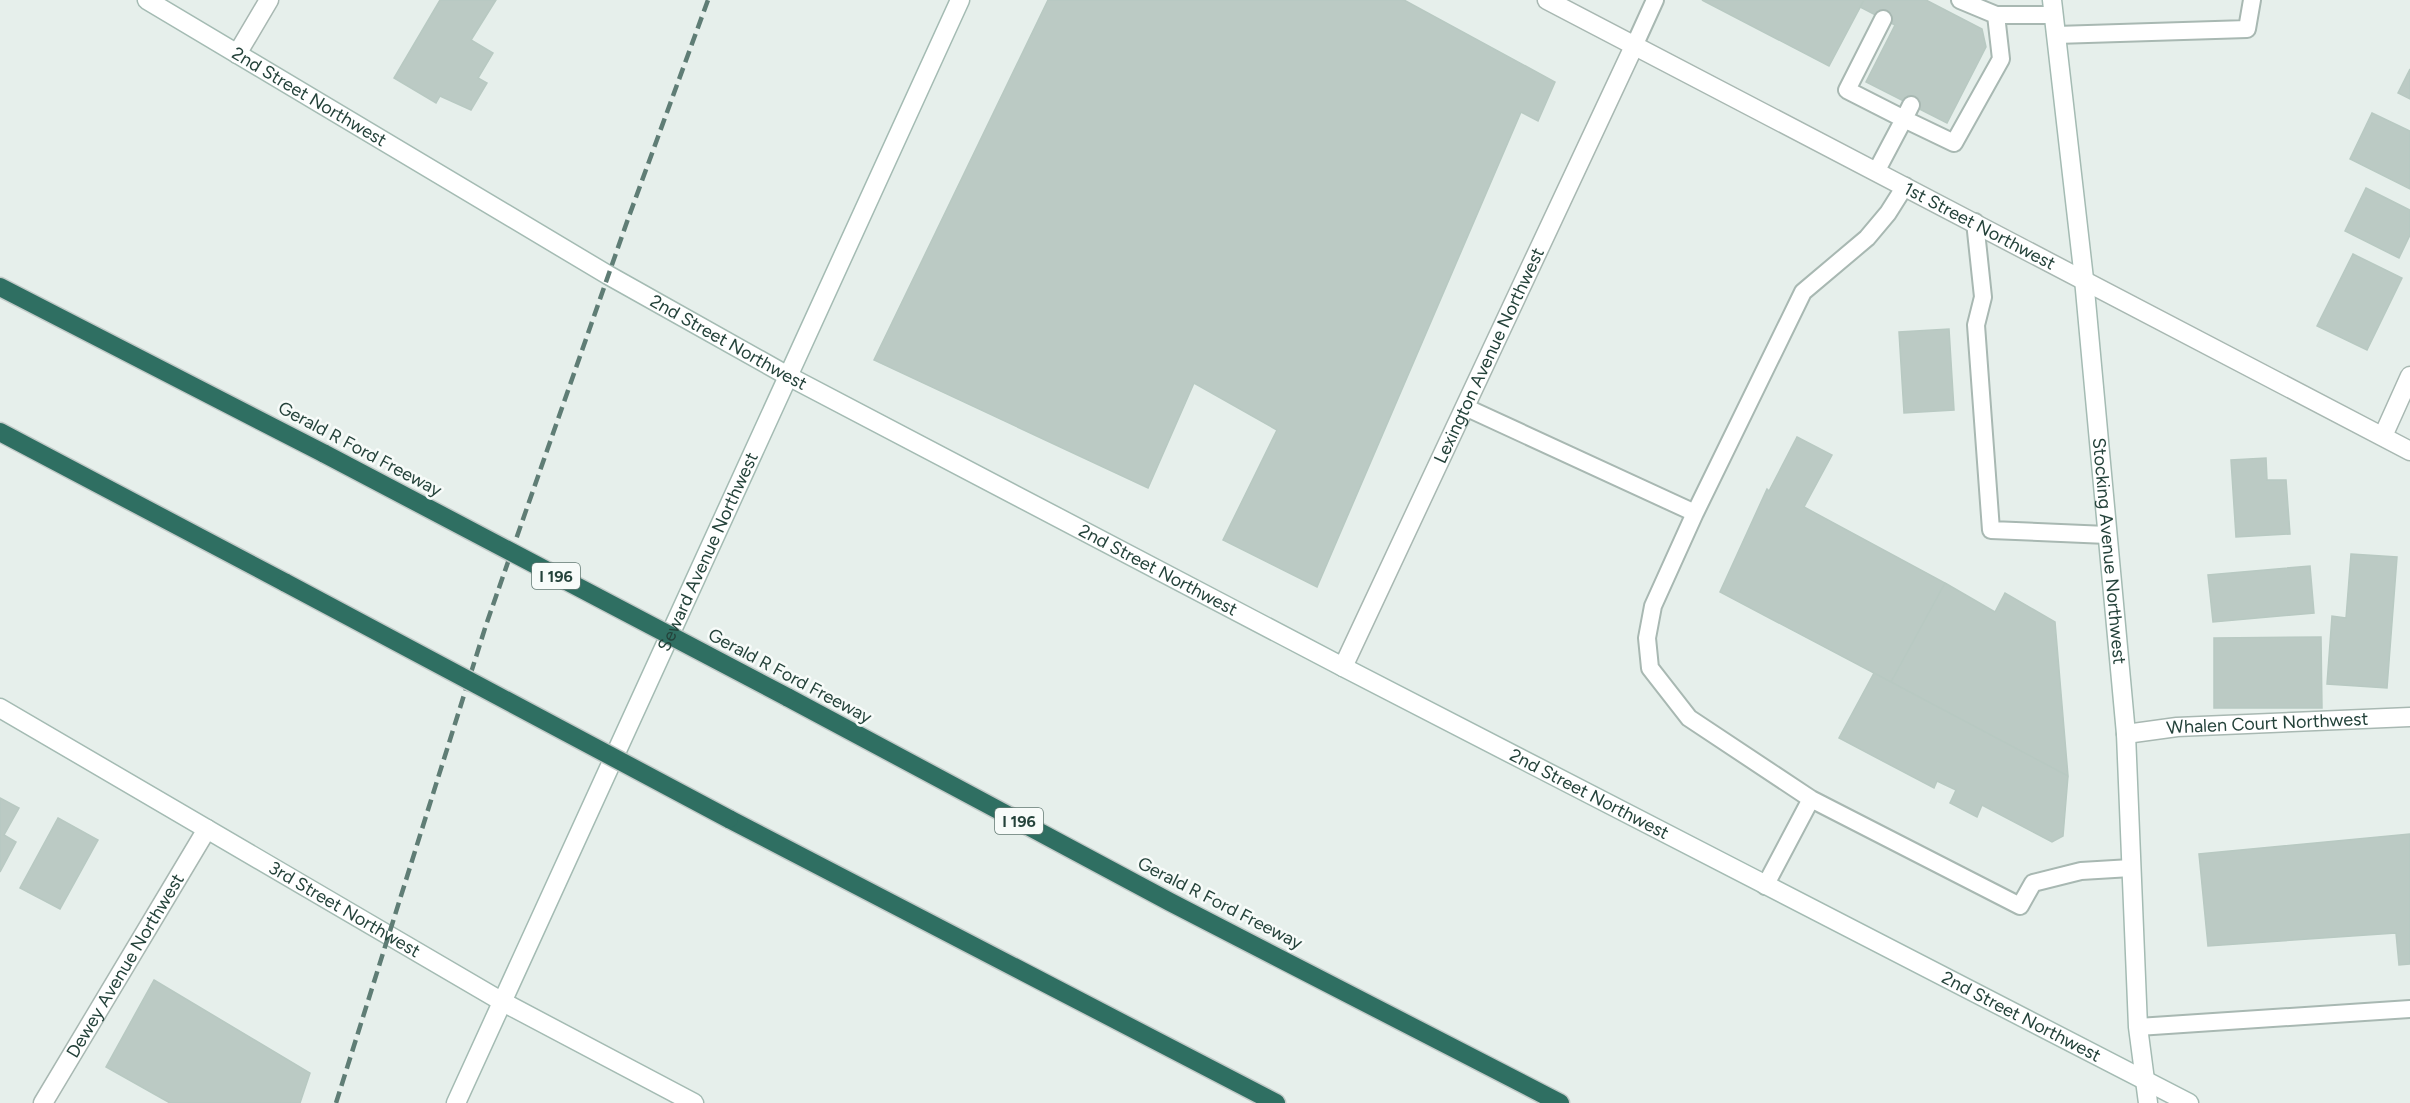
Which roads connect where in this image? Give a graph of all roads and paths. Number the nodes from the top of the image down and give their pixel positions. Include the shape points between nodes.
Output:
1 (147, 0) edge
2 (269, 0) edge
3 (960, 0) edge
4 (1547, 0) edge
5 (1655, 0) edge
6 (2252, 0) edge
7 (1959, 5) edge
8 (2053, 7) edge
9 (1996, 15) junction
10 (1883, 19) dead end
11 (2056, 35) junction
12 (1635, 44) junction
13 (237, 54) junction
14 (1907, 112) junction
15 (1876, 170) junction
16 (1905, 186) junction
17 (1975, 222) junction
18 (2084, 279) junction
19 (0, 287) edge
20 (788, 376) junction
21 (2410, 376) edge
22 (1465, 407) junction
23 (0, 432) edge
24 (2383, 436) junction
25 (2410, 452) edge
26 (1695, 513) junction
27 (2108, 535) junction
28 (1343, 668) junction
29 (0, 708) edge
30 (2410, 717) edge
31 (2126, 734) junction
32 (1811, 799) junction
33 (207, 828) junction
34 (2131, 868) junction
35 (1766, 886) junction
36 (501, 1001) junction
37 (2410, 1009) edge
38 (2138, 1027) junction
39 (2146, 1083) junction
40 (44, 1103) edge
41 (456, 1103) edge
42 (693, 1103) edge
43 (1276, 1103) edge
44 (1560, 1103) edge
45 (2148, 1103) edge
46 (2189, 1103) edge

1 - 13 street, 2nd Street Northwest
2 - 13 street
3 - 20 street, Seward Avenue Northwest
4 - 12 street, 1st Street Northwest
5 - 12 lane
6 - 11 lane via 2247,29
7 - 9 lane
8 - 9 lane
8 - 11 street, Stocking Avenue Northwest
9 - 14 lane via 2001,59 1954,144
10 - 14 lane via 1847,90
11 - 18 street, Stocking Avenue Northwest
12 - 15 street, 1st Street Northwest
12 - 22 street, Lexington Avenue Northwest
13 - 20 street, 2nd Street Northwest via 608,275
14 - 15 lane
15 - 16 street, 1st Street Northwest
16 - 17 street, 1st Street Northwest
16 - 26 lane via 1868,238 1803,292
17 - 18 street, 1st Street Northwest
17 - 27 lane via 1983,297 1976,325 1992,530
18 - 24 street, 1st Street Northwest
18 - 27 street, Stocking Avenue Northwest
19 - 44 highway, Gerald R Ford Freeway / I 196, bridge
20 - 28 street, 2nd Street Northwest
20 - 36 street, Seward Avenue Northwest
21 - 24 street
22 - 26 lane
22 - 28 street, Lexington Avenue Northwest
23 - 43 highway, bridge via 729,819
24 - 25 street, 1st Street Northwest
26 - 32 lane via 1653,606 1647,638 1650,668 1689,718
27 - 31 street, Stocking Avenue Northwest
28 - 35 street, 2nd Street Northwest
29 - 33 street, 3rd Street Northwest
30 - 31 street, Whalen Court Northwest via 2177,727
31 - 34 street, Stocking Avenue Northwest
32 - 34 lane via 2020,906 2032,883 2081,871
32 - 35 lane
33 - 36 street, 3rd Street Northwest
33 - 40 street, Dewey Avenue Northwest
34 - 38 street, Stocking Avenue Northwest
35 - 39 street, 2nd Street Northwest
36 - 41 street, Seward Avenue Northwest
36 - 42 street, 3rd Street Northwest
37 - 38 lane
38 - 39 street, Stocking Avenue Northwest
39 - 45 street, Stocking Avenue Northwest
39 - 46 street, 2nd Street Northwest

